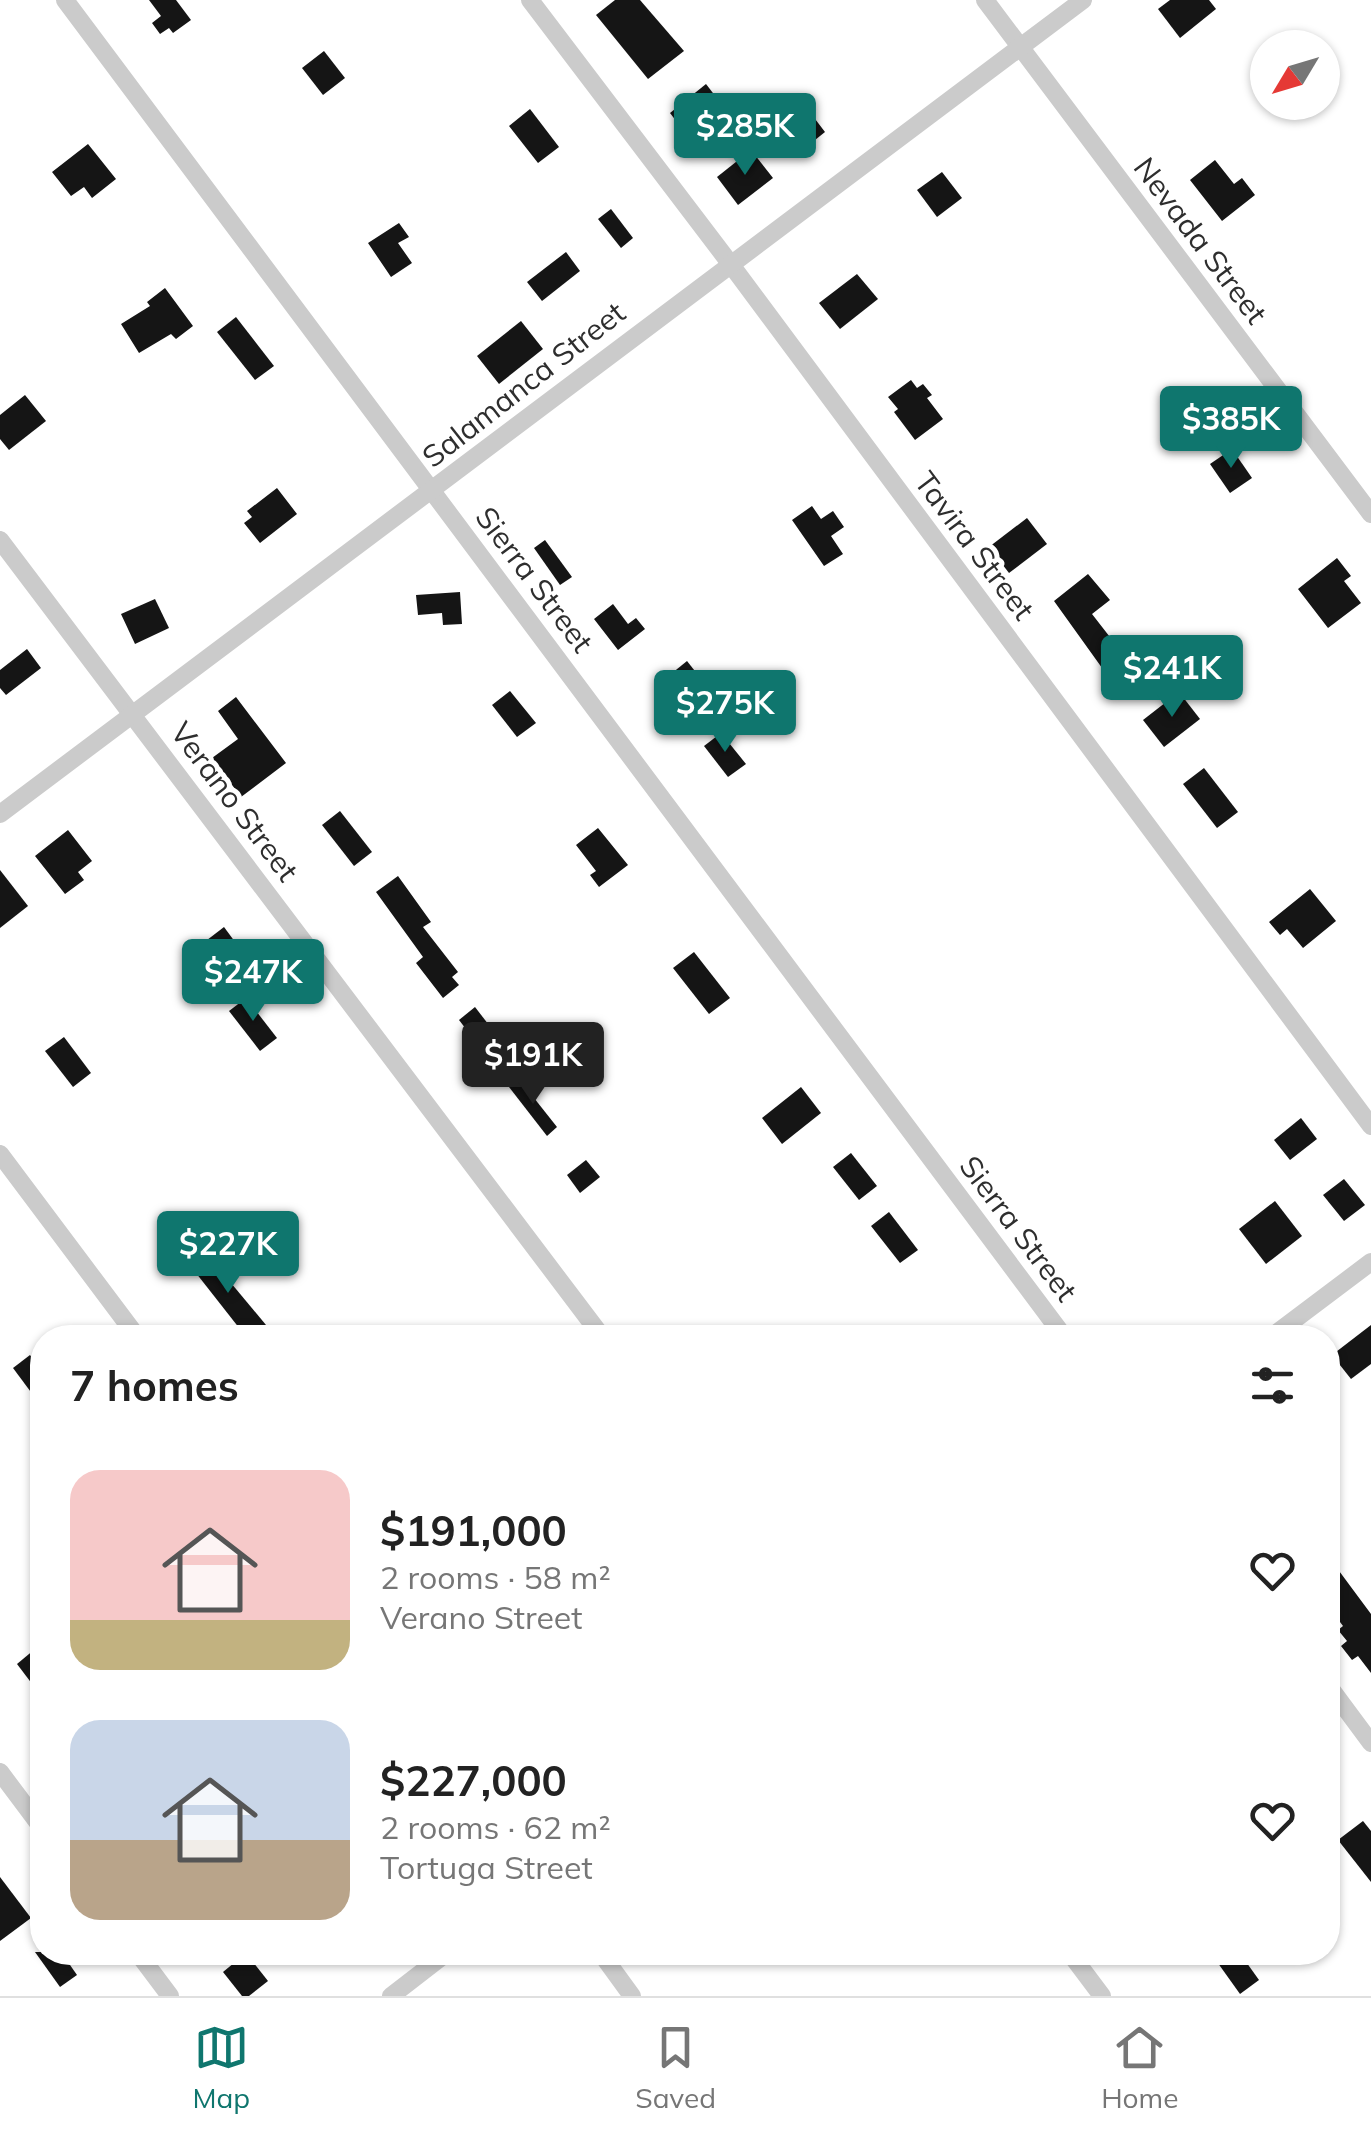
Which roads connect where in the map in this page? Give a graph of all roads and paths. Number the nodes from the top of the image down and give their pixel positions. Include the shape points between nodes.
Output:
1 (65, 0) edge
2 (530, 0) edge
3 (985, 0) edge
4 (1082, 0) edge
5 (1020, 46) junction
6 (729, 262) junction
7 (433, 490) junction
8 (1371, 514) edge
9 (0, 540) edge
10 (133, 714) junction
11 (0, 814) edge
12 (1371, 1126) edge
13 (0, 1154) edge
14 (1371, 1262) edge
15 (128, 1325) edge
16 (593, 1325) edge
17 (1055, 1325) edge
18 (1287, 1325) edge
19 (1340, 1701) edge
20 (1371, 1742) edge
21 (0, 1772) edge
22 (30, 1812) edge
23 (147, 1965) edge
24 (431, 1965) edge
25 (609, 1965) edge
26 (1078, 1965) edge
27 (170, 1996) edge
28 (392, 1996) edge
29 (632, 1996) edge
30 (1102, 1996) edge

1 - 7 street, Sierra Street
2 - 6 street, Tavira Street
3 - 5 street, Nevada Street
4 - 5 street, Salamanca Street
5 - 6 street, Salamanca Street
5 - 8 street, Nevada Street
6 - 7 street, Salamanca Street
6 - 12 street, Tavira Street
7 - 10 street, Salamanca Street
7 - 17 street, Sierra Street
9 - 10 street, Verano Street
10 - 11 street, Salamanca Street
10 - 16 street, Verano Street
13 - 15 street
14 - 18 street
19 - 20 street
21 - 22 street
23 - 27 street
24 - 28 street
25 - 29 street
26 - 30 street

